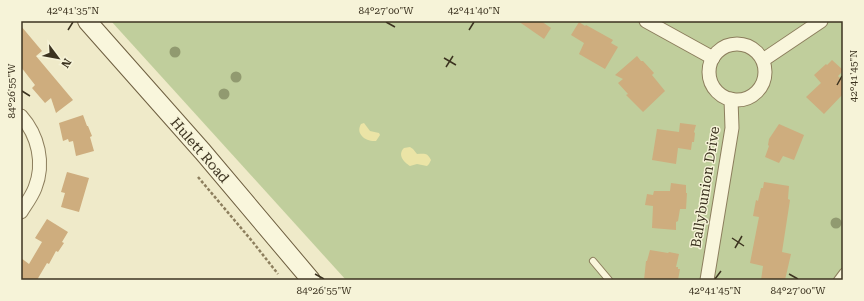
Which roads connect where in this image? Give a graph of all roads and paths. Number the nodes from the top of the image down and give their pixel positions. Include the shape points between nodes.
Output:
1 (88, 21) edge
2 (646, 21) edge
3 (821, 21) edge
4 (713, 58) junction
5 (762, 60) junction
6 (731, 99) junction
7 (21, 116) edge
8 (198, 177) dead end
9 (21, 212) edge
10 (593, 261) dead end
11 (843, 272) edge
12 (278, 274) dead end
13 (311, 280) edge
14 (609, 280) edge
15 (707, 280) edge
16 (837, 280) edge

1 - 13 street, Hulett Road
2 - 4 street
3 - 5 street
4 - 5 street via 724,47 742,44 756,51
4 - 6 street via 709,72 711,83 716,91
5 - 6 street via 764,80 757,92 740,100
6 - 15 street, Ballybunion Drive via 732,128
7 - 9 street via 33,133 40,159 35,189
8 - 12 path
10 - 14 lane
11 - 16 lane

